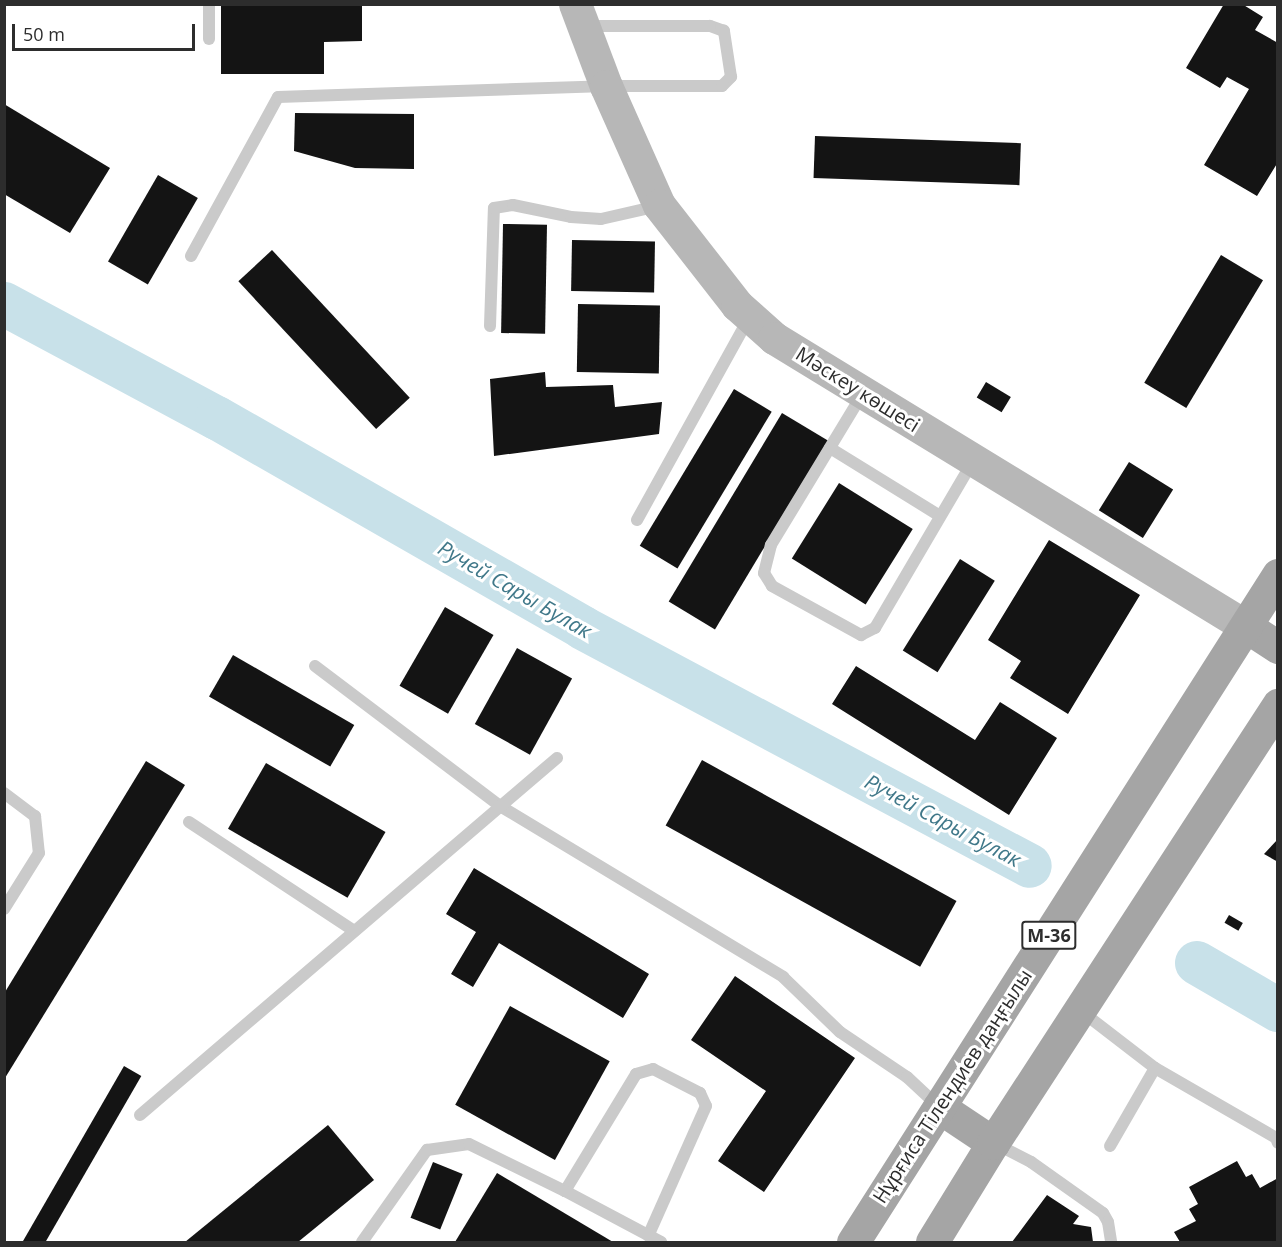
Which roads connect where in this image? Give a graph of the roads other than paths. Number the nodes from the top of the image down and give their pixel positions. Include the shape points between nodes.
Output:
1 (209, 4) edge
2 (578, 15) edge
3 (209, 39) dead end
4 (606, 86) junction
5 (659, 205) junction
6 (190, 256) dead end
7 (750, 316) junction
8 (490, 326) dead end
9 (863, 392) junction
10 (830, 448) junction
11 (973, 460) junction
12 (940, 516) junction
13 (638, 520) dead end
14 (1278, 575) edge
15 (1247, 627) junction
16 (1278, 647) edge
17 (315, 666) dead end
18 (1278, 705) edge
19 (557, 758) dead end
20 (4, 793) edge
21 (500, 806) junction
22 (189, 822) dead end
23 (6, 902) edge
24 (354, 931) junction
25 (1080, 1010) junction
26 (1155, 1068) junction
27 (939, 1107) junction
28 (140, 1115) dead end
29 (993, 1143) junction
30 (1278, 1143) edge
31 (1110, 1146) dead end
32 (565, 1191) junction
33 (648, 1236) junction
34 (363, 1242) edge
35 (660, 1242) edge
36 (853, 1242) edge
37 (932, 1242) edge
38 (1111, 1242) edge

1 - 3 lane
2 - 4 street, Мәскеу көшесі
2 - 4 lane via 710,26 724,31 731,77 722,86
4 - 5 street, Мәскеу көшесі
4 - 6 lane via 278,97
5 - 7 street, Мәскеу көшесі
5 - 8 lane via 601,219 513,205 494,208
7 - 9 street, Мәскеу көшесі via 774,338
7 - 13 lane
9 - 10 lane
9 - 11 street, Мәскеу көшесі
10 - 12 lane
10 - 12 lane via 771,545 764,573 772,586 861,635 875,628
11 - 12 lane
11 - 15 street, Мәскеу көшесі
14 - 15 main road, M-36
15 - 16 main road, Мәскеу көшесі
15 - 27 main road, Нұрғиса Тілендиев даңғылы / M-36
17 - 21 lane
18 - 25 main road
19 - 21 lane
20 - 23 lane via 34,816 39,853
21 - 24 lane
21 - 27 lane via 783,977 840,1032 908,1077
22 - 24 lane
24 - 28 lane
25 - 26 lane
25 - 29 main road
26 - 30 lane via 1276,1138
26 - 31 lane
27 - 29 main road
27 - 36 main road, Нұрғиса Тілендиев даңғылы / M-36
29 - 37 main road
29 - 38 lane via 1031,1162 1102,1213 1108,1222
32 - 33 lane
32 - 33 lane via 636,1074 653,1069 700,1093 706,1106
32 - 34 lane via 469,1144 427,1150
33 - 35 lane

